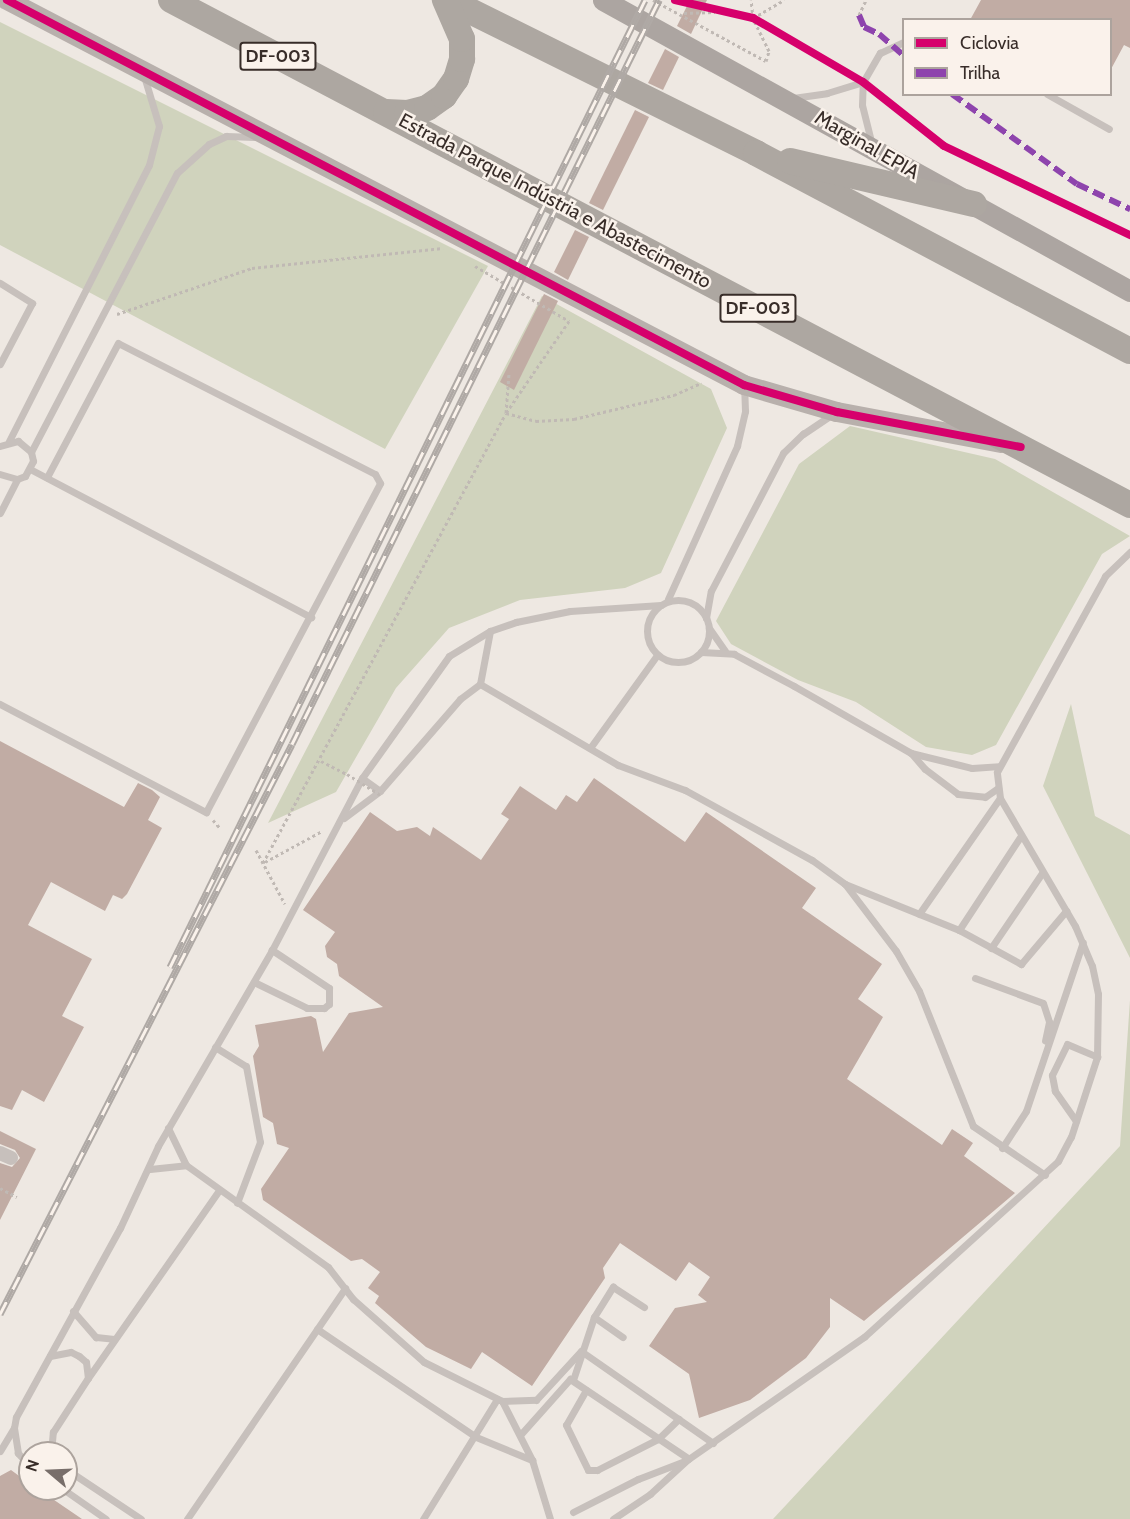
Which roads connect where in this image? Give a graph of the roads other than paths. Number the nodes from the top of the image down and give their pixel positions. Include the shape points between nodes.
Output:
1 (7, 0) edge
2 (171, 0) edge
3 (447, 0) edge
4 (603, 0) edge
5 (902, 42) edge
6 (141, 69) junction
7 (863, 82) junction
8 (1051, 96) edge
9 (787, 99) junction
10 (386, 112) junction
11 (1109, 129) dead end
12 (266, 137) junction
13 (756, 153) junction
14 (877, 153) junction
15 (974, 204) junction
16 (0, 284) edge
17 (1130, 291) edge
18 (1130, 351) edge
19 (0, 364) edge
20 (744, 385) junction
21 (837, 412) junction
22 (9, 441) junction
23 (0, 446) edge
24 (1021, 447) junction
25 (31, 452) junction
26 (30, 469) junction
27 (0, 474) edge
28 (47, 477) junction
29 (17, 479) junction
30 (1130, 506) edge
31 (0, 513) edge
32 (1130, 552) edge
33 (668, 599) junction
34 (661, 605) junction
35 (310, 617) junction
36 (706, 618) junction
37 (709, 628) junction
38 (490, 631) junction
39 (725, 651) junction
40 (701, 652) junction
41 (657, 655) junction
42 (480, 684) junction
43 (0, 704) edge
44 (590, 748) junction
45 (911, 753) junction
46 (999, 766) junction
47 (362, 778) junction
48 (998, 788) junction
49 (381, 794) junction
50 (1000, 798) junction
51 (342, 819) junction
52 (1020, 837) junction
53 (1042, 873) junction
54 (845, 884) junction
55 (1066, 911) junction
56 (919, 914) junction
57 (959, 930) junction
58 (1083, 942) junction
59 (991, 948) junction
60 (272, 950) junction
61 (975, 978) dead end
62 (254, 982) junction
63 (214, 1047) junction
64 (1043, 1050) junction
65 (1097, 1057) junction
66 (1076, 1121) junction
67 (168, 1128) junction
68 (1002, 1148) junction
69 (186, 1165) junction
70 (150, 1169) junction
71 (1046, 1175) junction
72 (219, 1190) junction
73 (237, 1203) junction
74 (345, 1288) junction
75 (644, 1307) dead end
76 (73, 1311) junction
77 (594, 1317) junction
78 (317, 1329) junction
79 (623, 1337) dead end
80 (114, 1340) junction
81 (581, 1351) junction
82 (50, 1356) junction
83 (88, 1377) junction
84 (573, 1380) junction
85 (586, 1390) junction
86 (500, 1400) junction
87 (539, 1403) junction
88 (679, 1419) junction
89 (14, 1428) junction
90 (521, 1434) junction
91 (476, 1437) junction
92 (658, 1439) junction
93 (52, 1441) edge
94 (713, 1443) junction
95 (0, 1452) edge
96 (18, 1453) edge
97 (688, 1459) junction
98 (532, 1460) junction
99 (78, 1477) edge
100 (78, 1499) edge
101 (573, 1512) dead end
102 (106, 1519) edge
103 (141, 1519) edge
104 (187, 1519) edge
105 (423, 1519) edge
106 (550, 1519) edge
107 (613, 1519) edge

1 - 6 street
2 - 10 highway, Estrada Parque Indústria e Abastecimento / DF-003
3 - 10 highway via 462,39 456,79 444,96 427,108 407,113
3 - 13 highway
4 - 9 main road, Marginal EPIA
5 - 7 lane via 880,53
6 - 12 street
6 - 22 lane via 159,126 149,165
7 - 9 lane
7 - 14 lane via 865,126
8 - 11 lane
9 - 14 main road, Marginal EPIA
10 - 24 highway, Estrada Parque Indústria e Abastecimento / DF-003
12 - 20 street
12 - 25 lane via 226,136 193,157 177,173
13 - 15 highway
13 - 18 highway
14 - 15 main road, Marginal EPIA
15 - 17 main road, Marginal EPIA
16 - 19 lane via 32,303
20 - 21 street
20 - 33 lane via 745,411 737,446
21 - 24 street
21 - 36 lane via 803,434 783,453 711,591
22 - 23 lane
22 - 25 lane via 18,441
24 - 30 highway, Estrada Parque Indústria e Abastecimento / DF-003
25 - 26 lane
26 - 28 lane
26 - 29 lane
27 - 29 lane
28 - 35 lane
28 - 35 lane via 118,343 379,479
29 - 31 lane
32 - 46 lane via 1105,576
33 - 34 lane
33 - 36 lane via 695,604
34 - 38 lane via 570,611
34 - 41 lane via 651,615 647,629 647,640
35 - 43 lane via 206,812
36 - 37 lane
37 - 39 lane
37 - 40 lane
38 - 42 lane
38 - 47 lane via 450,656
39 - 40 lane
39 - 45 lane
40 - 41 lane via 686,662 671,662
41 - 44 lane
42 - 44 lane
42 - 49 lane via 460,699
44 - 54 lane via 618,765 685,790 812,860
45 - 46 lane via 972,768
45 - 48 lane via 958,794 985,797
46 - 48 lane
47 - 49 lane
47 - 51 lane
48 - 50 lane
49 - 51 lane
50 - 52 lane
50 - 56 lane
51 - 60 lane
52 - 53 lane
52 - 57 lane
53 - 55 lane
53 - 59 lane
54 - 56 lane
54 - 68 lane via 896,951 919,991 968,1118
55 - 58 lane
55 - 59 lane via 1025,963
56 - 57 lane
57 - 59 lane
58 - 64 lane via 1057,1023
58 - 65 lane via 1098,994
60 - 62 lane
60 - 62 lane via 329,987 329,1004 324,1008 307,1008
61 - 64 lane via 1043,1003 1049,1022
62 - 63 lane
63 - 67 lane
63 - 73 lane via 246,1066 260,1142
64 - 68 lane via 1026,1111
65 - 66 lane
65 - 66 lane via 1067,1044 1052,1075 1055,1091
66 - 71 lane via 1058,1161
67 - 69 lane
67 - 70 lane
68 - 71 lane
69 - 70 lane
69 - 72 lane
70 - 76 lane
71 - 94 lane via 864,1336
72 - 73 lane
72 - 80 lane
73 - 74 lane via 328,1268
74 - 78 lane
74 - 86 lane via 424,1362
75 - 77 lane via 615,1286
76 - 80 lane via 96,1337
76 - 82 lane
77 - 79 lane
77 - 81 lane
78 - 91 lane
78 - 104 lane
80 - 83 lane
81 - 84 lane
81 - 87 lane
81 - 88 lane
82 - 83 lane via 71,1352 79,1356 86,1362
82 - 89 lane
83 - 93 lane via 53,1432
84 - 85 lane
84 - 87 lane via 566,1379
85 - 92 lane
85 - 92 lane via 566,1425 585,1468 597,1470
86 - 87 lane
86 - 90 lane
86 - 91 lane
87 - 90 lane
88 - 92 lane
88 - 94 lane
89 - 95 lane
89 - 96 lane
90 - 98 lane
91 - 98 lane
91 - 105 lane
92 - 97 lane
94 - 97 lane
97 - 101 lane
97 - 107 lane via 650,1494
98 - 106 lane
99 - 103 lane
100 - 102 lane

